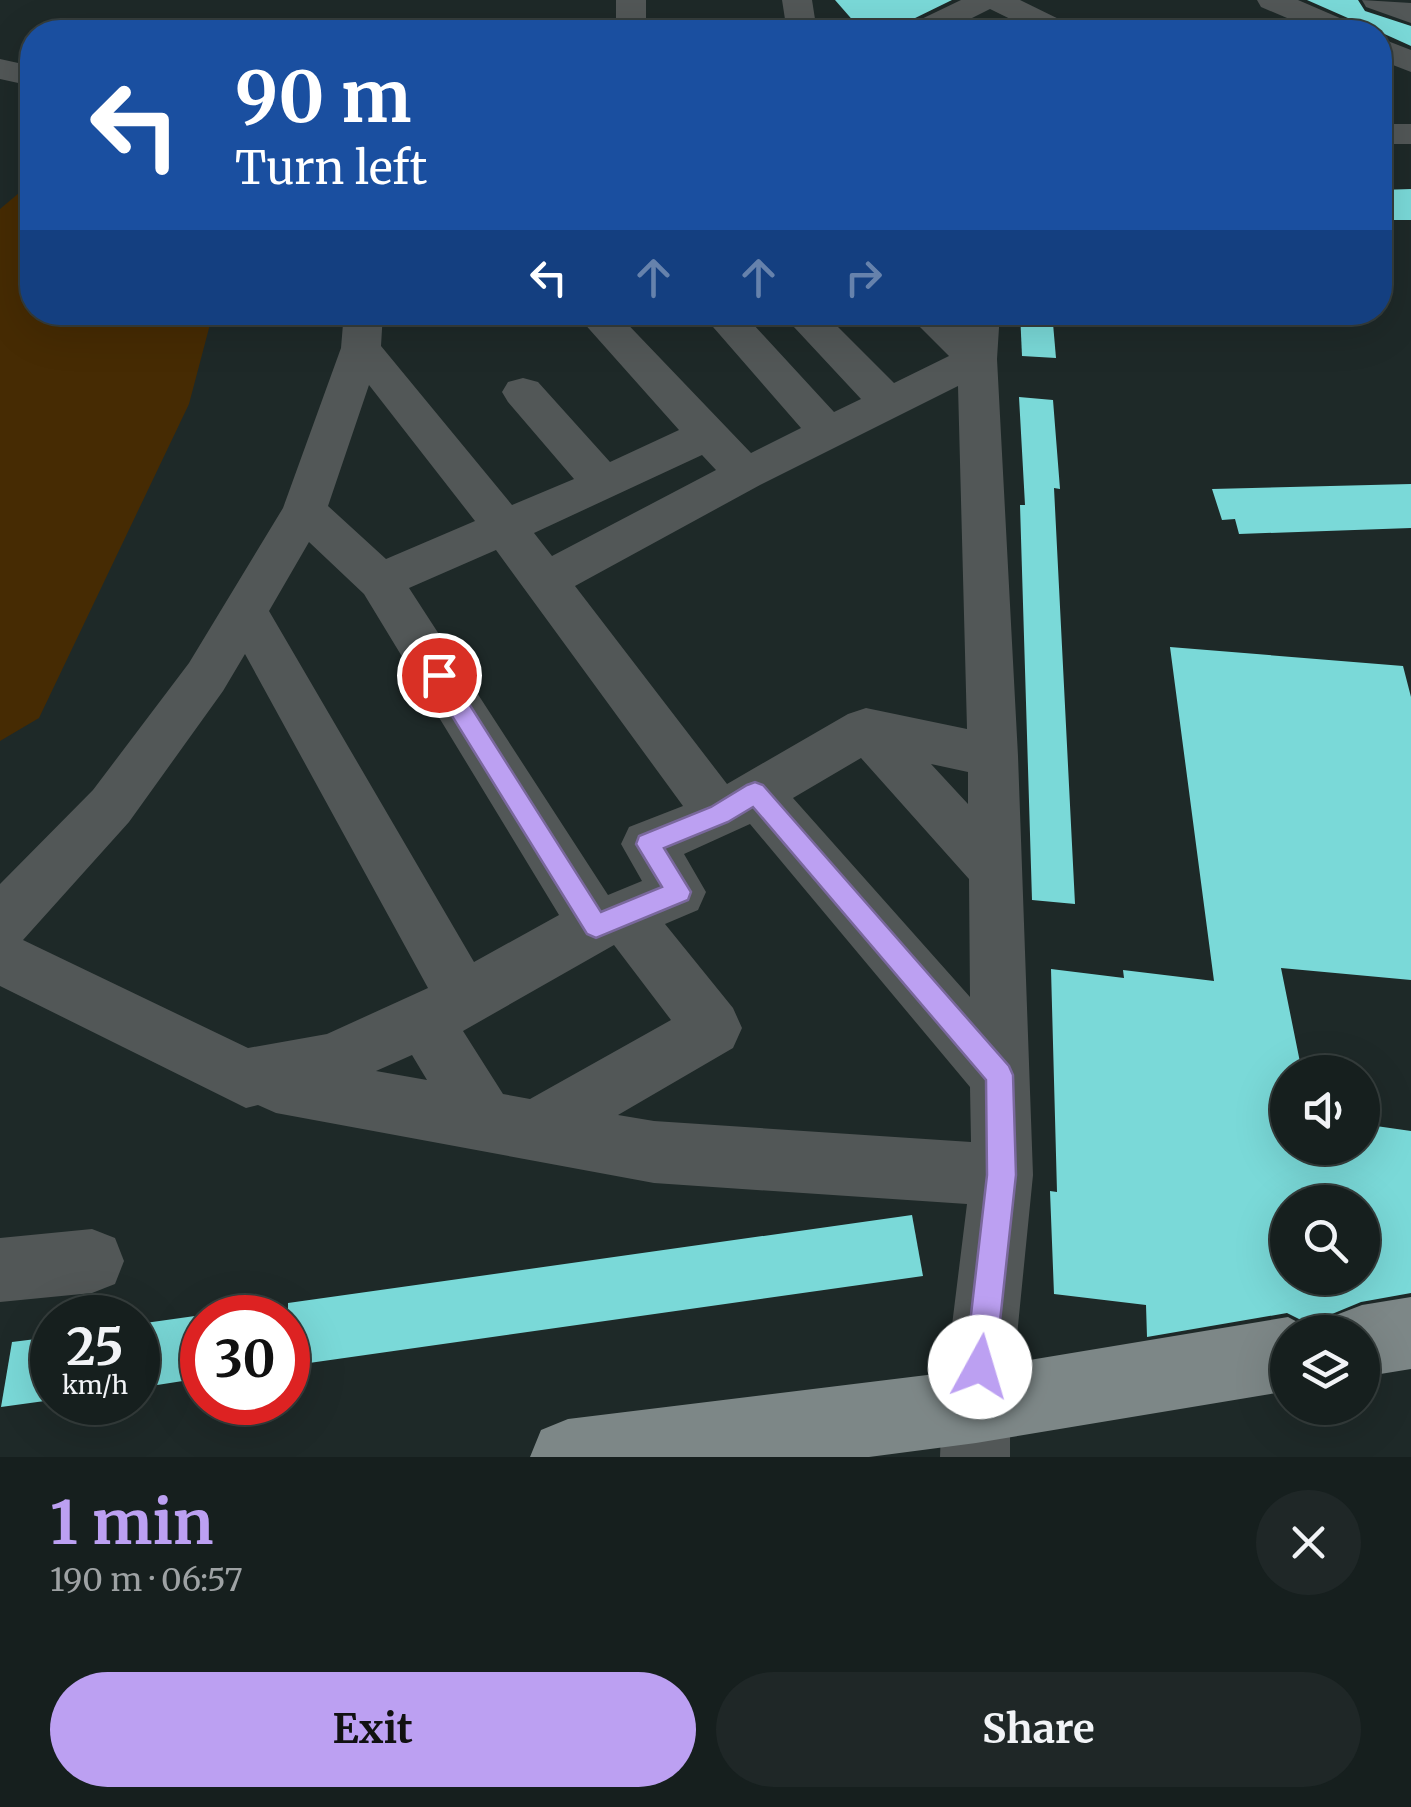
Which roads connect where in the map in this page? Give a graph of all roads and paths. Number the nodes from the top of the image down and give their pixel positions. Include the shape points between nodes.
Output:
1 (986, 0) edge
2 (996, 0) edge
3 (1272, 0) edge
4 (1377, 0) edge
5 (1411, 14) edge
6 (945, 20) edge
7 (1036, 20) edge
8 (1318, 20) edge
9 (605, 325) edge
10 (730, 325) edge
11 (812, 325) edge
12 (954, 325) edge
13 (363, 330) edge
14 (979, 336) edge
15 (523, 392) dead end
16 (890, 402) junction
17 (707, 434) junction
18 (830, 434) junction
19 (744, 474) junction
20 (604, 484) junction
21 (304, 511) junction
22 (503, 527) junction
23 (380, 581) junction
24 (543, 582) junction
25 (245, 611) junction
26 (866, 729) junction
27 (993, 756) junction
28 (737, 804) junction
29 (995, 870) junction
30 (610, 920) junction
31 (0, 927) edge
32 (0, 957) edge
33 (444, 1009) junction
34 (999, 1075) junction
35 (246, 1078) junction
36 (510, 1126) junction
37 (1002, 1175) junction
38 (92, 1261) dead end
39 (0, 1270) edge
40 (1411, 1333) edge
41 (1380, 1338) edge
42 (1270, 1358) edge
43 (975, 1431) edge
44 (568, 1457) edge

1 - 6 street
2 - 7 street
3 - 8 street
4 - 5 street
9 - 17 street
10 - 18 street
11 - 16 street
12 - 14 street
13 - 21 street
13 - 22 street
14 - 16 street
14 - 27 street
15 - 20 street
16 - 18 street
17 - 19 street
17 - 20 street
18 - 19 street
19 - 24 street
20 - 22 street
21 - 23 street
21 - 25 street
22 - 23 street
22 - 24 street
23 - 30 street
24 - 28 street
25 - 31 street via 112,806
25 - 33 street
26 - 27 street
26 - 28 street
26 - 29 street
27 - 29 street
28 - 30 street via 648,844 679,892
28 - 34 street
29 - 34 street
30 - 33 street
30 - 36 street via 713,1028
32 - 35 street
33 - 35 street via 329,1063
33 - 36 street
34 - 37 street
35 - 36 street
36 - 37 street via 654,1152
37 - 43 street
38 - 39 street
40 - 41 main road
42 - 43 main road
43 - 44 main road

